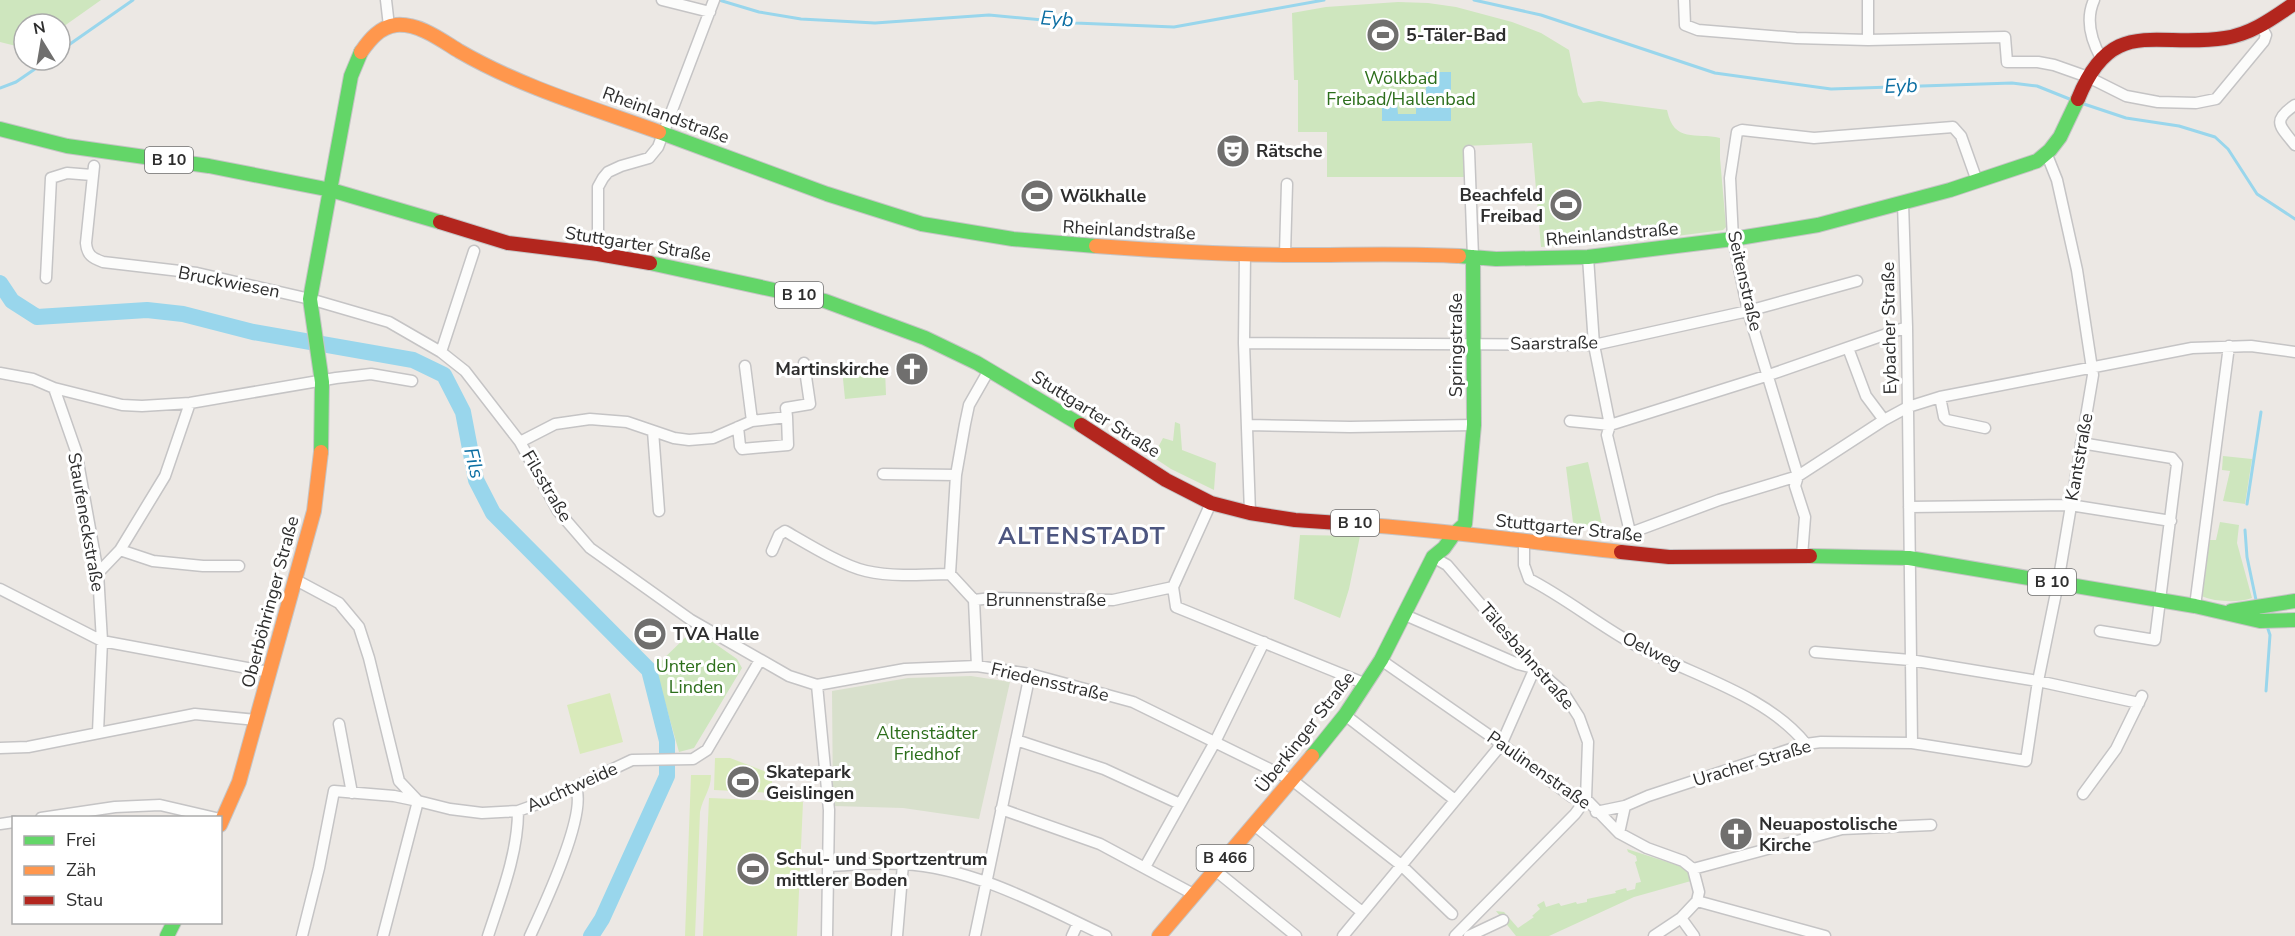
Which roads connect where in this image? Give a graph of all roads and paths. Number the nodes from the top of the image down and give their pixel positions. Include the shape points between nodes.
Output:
1 (386, 0) edge
2 (662, 0) edge
3 (1684, 0) edge
4 (1868, 0) edge
5 (2094, 0) edge
6 (712, 6) edge
7 (2291, 6) edge
8 (2260, 25) junction
9 (389, 26) junction
10 (1868, 40) junction
11 (2101, 58) junction
12 (2088, 77) junction
13 (2295, 105) edge
14 (0, 129) edge
15 (664, 134) junction
16 (2295, 145) edge
17 (1470, 151) dead end
18 (2047, 155) junction
19 (1977, 181) junction
20 (1287, 184) dead end
21 (331, 190) junction
22 (1903, 203) junction
23 (1733, 239) junction
24 (474, 251) dead end
25 (598, 254) junction
26 (1245, 254) junction
27 (1285, 254) junction
28 (1473, 257) junction
29 (1588, 257) junction
30 (46, 278) dead end
31 (1857, 281) dead end
32 (310, 299) junction
33 (1748, 311) junction
34 (1908, 327) junction
35 (1244, 343) junction
36 (1475, 344) junction
37 (1594, 345) junction
38 (2229, 346) junction
39 (1848, 348) junction
40 (441, 352) junction
41 (2295, 352) edge
42 (804, 363) dead end
43 (745, 366) dead end
44 (2093, 367) junction
45 (989, 370) junction
46 (0, 373) edge
47 (1769, 375) junction
48 (412, 381) dead end
49 (322, 382) junction
50 (54, 388) junction
51 (1940, 397) junction
52 (190, 403) junction
53 (1908, 407) junction
54 (787, 417) junction
55 (1884, 420) junction
56 (752, 421) junction
57 (1570, 421) dead end
58 (1247, 425) junction
59 (1474, 425) junction
60 (1610, 425) junction
61 (738, 427) junction
62 (1985, 428) dead end
63 (653, 431) junction
64 (520, 442) junction
65 (2081, 443) junction
66 (883, 474) dead end
67 (956, 475) junction
68 (1798, 476) junction
69 (1211, 503) junction
70 (2070, 505) junction
71 (1909, 507) junction
72 (658, 511) dead end
73 (1250, 513) junction
74 (2171, 521) junction
75 (1454, 534) junction
76 (1524, 541) junction
77 (120, 550) junction
78 (772, 551) dead end
79 (1802, 556) junction
80 (1433, 557) junction
81 (1909, 558) junction
82 (239, 566) dead end
83 (98, 573) junction
84 (950, 574) junction
85 (296, 580) junction
86 (2058, 583) junction
87 (1173, 587) junction
88 (0, 589) edge
89 (974, 600) junction
90 (2160, 600) junction
91 (2295, 601) edge
92 (2195, 606) junction
93 (2224, 612) junction
94 (1405, 615) junction
95 (2295, 620) edge
96 (2100, 631) dead end
97 (102, 641) junction
98 (1264, 642) junction
99 (1815, 652) dead end
100 (760, 660) junction
101 (1381, 660) junction
102 (1910, 660) junction
103 (977, 666) junction
104 (1535, 668) junction
105 (269, 672) junction
106 (1030, 674) junction
107 (2038, 681) junction
108 (1366, 684) junction
109 (818, 685) junction
110 (1345, 715) junction
111 (257, 720) junction
112 (339, 724) dead end
113 (98, 732) junction
114 (1016, 740) junction
115 (1215, 742) junction
116 (1912, 742) junction
117 (1501, 744) junction
118 (1806, 744) junction
119 (0, 748) edge
120 (2026, 761) joint
121 (1292, 780) junction
122 (576, 788) junction
123 (352, 792) junction
124 (2083, 794) dead end
125 (1586, 799) junction
126 (1455, 800) junction
127 (418, 801) junction
128 (1180, 804) junction
129 (1625, 806) junction
130 (1001, 809) junction
131 (518, 810) junction
132 (54, 816) edge
133 (203, 816) edge
134 (222, 816) edge
135 (1600, 816) junction
136 (1254, 825) junction
137 (1931, 825) dead end
138 (1618, 833) junction
139 (903, 864) junction
140 (1401, 865) junction
141 (829, 866) junction
142 (1145, 867) junction
143 (1693, 869) junction
144 (1215, 870) junction
145 (986, 883) junction
146 (1195, 895) junction
147 (1697, 901) junction
148 (1362, 912) junction
149 (1452, 914) dead end
150 (1681, 918) junction
151 (1503, 920) dead end
152 (1078, 923) junction
153 (302, 936) edge
154 (383, 936) edge
155 (488, 936) edge
156 (530, 936) edge
157 (826, 936) edge
158 (897, 936) edge
159 (975, 936) edge
160 (1072, 936) edge
161 (1106, 936) edge
162 (1159, 936) edge
163 (1296, 936) edge
164 (1343, 936) edge
165 (1456, 936) edge
166 (1469, 936) edge
167 (1654, 936) edge
168 (1694, 936) edge
169 (1825, 936) edge

1 - 9 street
2 - 6 street
3 - 10 street via 1684,25 1698,30
4 - 10 street
5 - 11 street via 2090,30
6 - 15 street
7 - 8 main road
8 - 11 main road via 2238,36 2125,43
8 - 12 street via 2266,36 2264,41 2216,99 2158,102 2126,96
9 - 15 main road, Rheinlandstraße via 422,30 512,77
9 - 21 main road via 370,37 356,60
10 - 12 street via 2005,37 2007,62 2038,62
11 - 12 main road
12 - 18 main road via 2059,142
13 - 16 street via 2279,119
14 - 21 main road, Stuttgarter Straße / B 10 via 67,146 209,166
15 - 25 street via 650,158 608,172 598,187
15 - 26 main road, Rheinlandstraße via 879,211 940,228 1093,247
17 - 28 street, Springstraße
18 - 19 main road
18 - 44 street, Kantstraße via 2057,180 2077,270
19 - 22 main road
19 - 23 street, Seitenstraße via 1961,136 1953,127 1814,138 1742,130 1737,132 1730,178
20 - 27 street
21 - 25 main road, Stuttgarter Straße / B 10 via 508,243
21 - 32 main road, Oberböhringer Straße
22 - 23 main road, Rheinlandstraße via 1818,225
22 - 34 street, Eybacher Straße
23 - 29 main road, Rheinlandstraße
23 - 33 street, Seitenstraße
24 - 40 street
25 - 45 main road, Stuttgarter Straße / B 10 via 825,301 925,338
26 - 27 main road, Rheinlandstraße
26 - 35 street
27 - 28 main road, Rheinlandstraße
28 - 29 main road, Rheinlandstraße
28 - 36 main road, Springstraße
29 - 37 street
30 - 32 street, Bruckwiesen via 51,178 93,171 86,243 92,258 197,273
31 - 33 street, Saarstraße
32 - 40 street, Bruckwiesen via 389,322
32 - 49 main road, Oberböhringer Straße
33 - 37 street, Saarstraße
33 - 47 street, Seitenstraße
34 - 39 street
34 - 53 street, Eybacher Straße
35 - 36 street, Saarstraße
35 - 58 street
36 - 37 street, Saarstraße
36 - 59 main road, Springstraße
37 - 60 street
38 - 41 street
38 - 44 street via 2192,348
38 - 92 street
39 - 47 street
39 - 55 street via 1866,396
40 - 64 street, Filsstraße via 465,371
42 - 54 street via 810,404 786,408
43 - 56 street
44 - 51 street
44 - 65 street, Kantstraße
45 - 67 street via 969,405
45 - 69 main road, Stuttgarter Straße / B 10 via 1166,480
46 - 50 street via 33,379
47 - 60 street
47 - 68 street, Seitenstraße
48 - 49 street via 371,374
49 - 52 street
49 - 85 main road, Oberböhringer Straße via 322,441 314,511
50 - 52 street via 122,405
50 - 83 street, Staufeneckstraße via 76,451
51 - 53 street
51 - 62 street via 1947,420
52 - 77 street via 165,476
53 - 55 street, Eybacher Straße
53 - 71 street
54 - 56 street
54 - 61 street via 789,445 742,448
55 - 68 street, Eybacher Straße
56 - 61 street
57 - 60 street
58 - 59 street
58 - 73 street
59 - 75 main road, Springstraße via 1465,524
60 - 68 street, Eybacher Straße via 1607,435 1633,532
61 - 63 street via 713,438 689,440
63 - 64 street via 627,422 590,419 555,424
63 - 72 street
64 - 100 street, Filsstraße via 558,511 590,548 691,620
65 - 70 street, Kantstraße
65 - 74 street via 2172,458 2177,464
66 - 67 street
67 - 84 street
68 - 79 street, Seitenstraße via 1795,486 1805,517
69 - 73 main road, Stuttgarter Straße / B 10
69 - 87 street
70 - 71 street
70 - 74 street
70 - 86 street, Kantstraße
71 - 81 street
73 - 75 main road, Stuttgarter Straße / B 10
74 - 90 street
75 - 76 main road, Stuttgarter Straße / B 10
75 - 80 main road, Überkinger Straße / B 466
76 - 79 main road, Stuttgarter Straße / B 10 via 1669,557
76 - 118 street, Oelweg via 1524,565 1529,579 1628,641 1763,708 1794,730
77 - 82 street via 153,561
77 - 83 street
78 - 84 street via 785,531 863,570 897,575
79 - 81 main road, Stuttgarter Straße / B 10
80 - 94 main road, Überkinger Straße / B 466
80 - 104 street, Tälesbahnstraße via 1447,565
81 - 86 main road, Stuttgarter Straße / B 10
81 - 102 street
83 - 97 street, Staufeneckstraße
84 - 89 street
85 - 105 main road, Oberböhringer Straße
85 - 127 street via 339,603 359,627 399,781
86 - 90 main road, Stuttgarter Straße / B 10
86 - 107 street, Kantstraße
87 - 89 street, Brunnenstraße via 1113,600
87 - 98 street via 1176,607
88 - 97 street
89 - 103 street, Brunnenstraße
90 - 92 main road, Stuttgarter Straße / B 10
90 - 96 street via 2155,640
91 - 93 main road, B 10
92 - 93 main road, B 10
93 - 95 main road, B 10 via 2260,621
94 - 101 main road, Überkinger Straße / B 466
94 - 104 street
97 - 105 street
97 - 113 street, Staufeneckstraße
98 - 108 street
98 - 115 street
99 - 102 street
100 - 109 street, Friedensstraße via 789,676
100 - 122 street, Auchtweide via 707,750 693,759 632,760
101 - 108 main road, Überkinger Straße / B 466
101 - 117 street, Paulinenstraße
102 - 107 street
102 - 116 street
103 - 106 street, Friedensstraße
103 - 109 street, Friedensstraße via 905,669
104 - 117 street
104 - 125 street, Tälesbahnstraße via 1563,692 1579,717 1588,742
105 - 111 main road, Oberböhringer Straße
106 - 114 street
106 - 115 street, Friedensstraße via 1133,702
107 - 120 street, Kantstraße
107 - 124 street via 2140,699 2116,749
108 - 110 main road, Überkinger Straße / B 466
109 - 141 street via 829,810
110 - 121 main road, Überkinger Straße / B 466
110 - 126 street
111 - 113 street via 195,714
111 - 134 main road, Oberböhringer Straße via 239,783
112 - 123 street
113 - 119 street via 28,747
114 - 128 street via 1104,769
114 - 130 street
115 - 121 street, Friedensstraße
115 - 128 street
116 - 118 street, Uracher Straße
116 - 120 street, Uracher Straße
117 - 125 street, Paulinenstraße via 1572,798
117 - 126 street
118 - 129 street, Uracher Straße
121 - 136 main road, Überkinger Straße / B 466
121 - 140 street, Friedensstraße
122 - 131 street, Auchtweide
122 - 156 street via 578,799 572,828
123 - 127 street, Auchtweide
123 - 153 street via 334,791
125 - 135 street, Paulinenstraße
125 - 165 street
126 - 140 street
127 - 131 street, Auchtweide via 482,813
127 - 154 street
128 - 142 street
129 - 135 street, Uracher Straße
129 - 138 street
130 - 142 street via 1081,837
130 - 145 street
131 - 155 street via 518,828
132 - 133 street via 115,807 160,806
135 - 138 street, Paulinenstraße
136 - 144 main road, Überkinger Straße / B 466
136 - 148 street
137 - 143 street via 1842,829
138 - 143 street, Paulinenstraße
139 - 141 street
139 - 145 street
139 - 158 street
140 - 148 street
140 - 149 street, Friedensstraße
141 - 157 street
142 - 146 street
143 - 147 street via 1699,892
144 - 146 main road, Überkinger Straße / B 466
144 - 163 street
145 - 152 street
145 - 159 street
146 - 162 main road, Überkinger Straße / B 466
147 - 150 street
147 - 169 street
148 - 164 street
150 - 167 street
150 - 168 street
151 - 166 street
152 - 160 street
152 - 161 street

